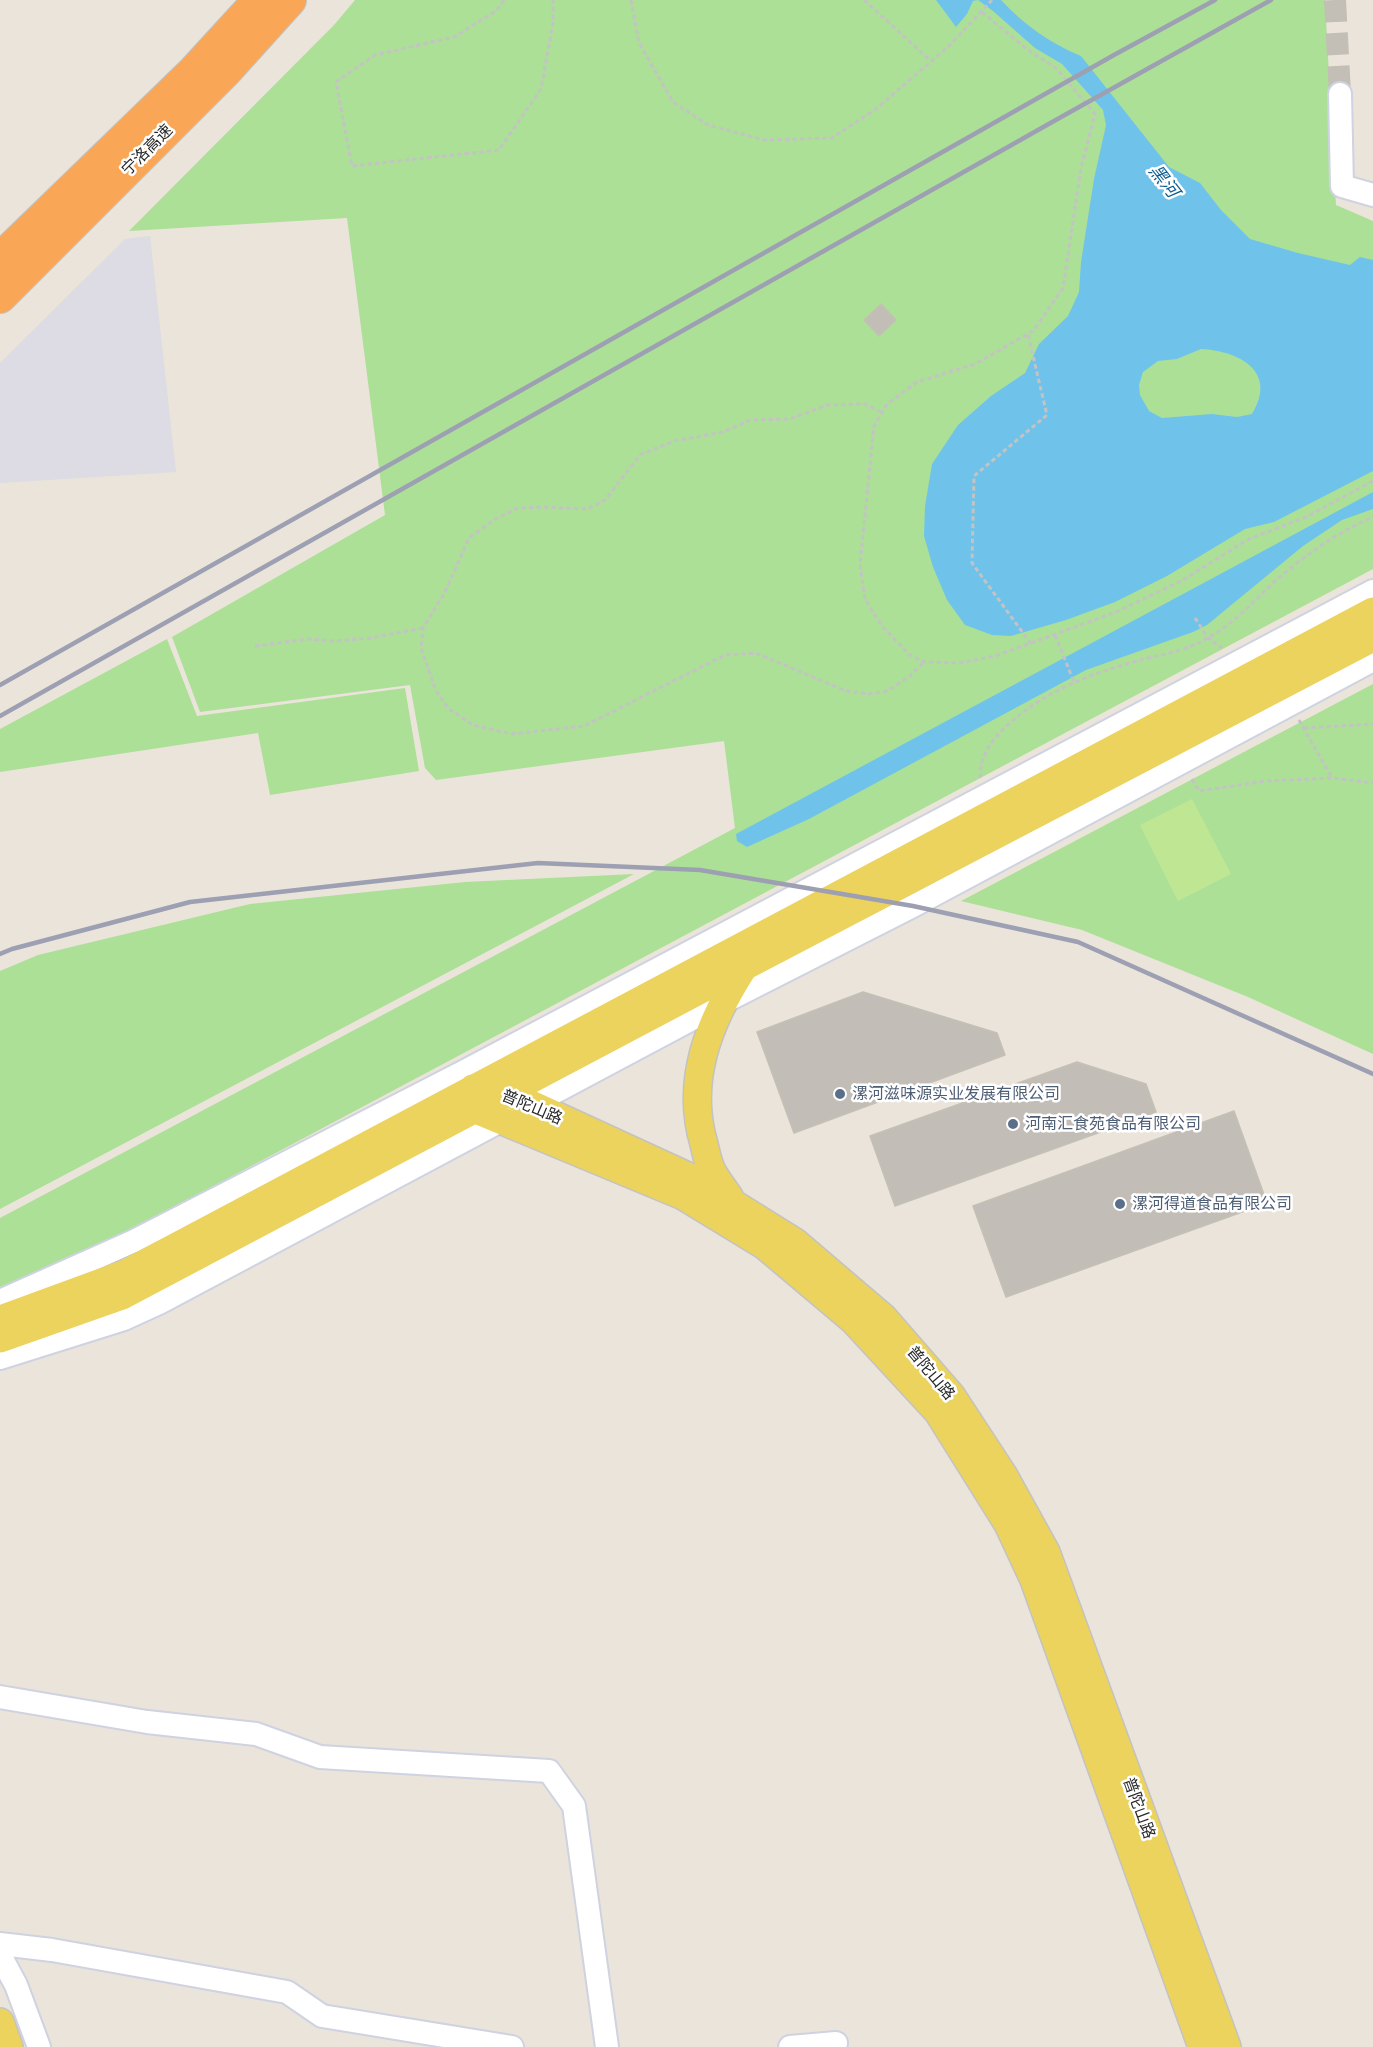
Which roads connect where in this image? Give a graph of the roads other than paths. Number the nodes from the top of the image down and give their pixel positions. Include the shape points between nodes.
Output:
1 (259, 0) edge
2 (290, 0) edge
3 (1340, 94) tunnel mouth
4 (1373, 195) edge
5 (0, 259) edge
6 (0, 297) edge
7 (1373, 591) edge
8 (1373, 611) edge
9 (1373, 638) edge
10 (1373, 660) edge
11 (744, 967) junction
12 (722, 1003) junction
13 (471, 1090) junction
14 (507, 1093) junction
15 (532, 1105) junction
16 (503, 1121) junction
17 (734, 1204) junction
18 (0, 1301) edge
19 (0, 1319) edge
20 (0, 1339) edge
21 (0, 1358) edge
22 (0, 1697) edge
23 (0, 1944) edge
24 (0, 1955) edge
25 (0, 2022) edge
26 (836, 2043) dead end
27 (9, 2047) edge
28 (39, 2047) edge
29 (512, 2047) edge
30 (607, 2047) edge
31 (790, 2047) edge
32 (1202, 2047) edge
33 (1227, 2047) edge

1 - 5 highway, 宁洛高速 via 193,72
2 - 6 highway, 宁洛高速 via 225,72
3 - 4 street via 1342,186
7 - 13 street via 980,797
8 - 13 main road
9 - 11 main road
10 - 12 street
11 - 12 main road
11 - 14 main road
12 - 15 street
12 - 17 main road via 710,1030 698,1078 698,1123 711,1169
13 - 14 main road, 普陀山路
13 - 16 main road, 普陀山路
13 - 18 street
13 - 19 main road via 126,1273
13 - 20 main road via 122,1296
14 - 15 main road, 普陀山路
15 - 16 street
15 - 17 main road, 普陀山路 via 694,1179
16 - 21 street via 159,1303 124,1319
16 - 32 main road, 普陀山路 via 683,1196 765,1246 854,1321 938,1412 1008,1524 1034,1580
17 - 33 main road, 普陀山路 via 795,1242 884,1318 951,1395 1004,1476 1046,1552
22 - 30 street via 147,1722 256,1734 320,1757 549,1771 574,1806
23 - 29 street via 286,1992 322,2016
24 - 28 street via 16,1985
25 - 27 main road
26 - 31 street

